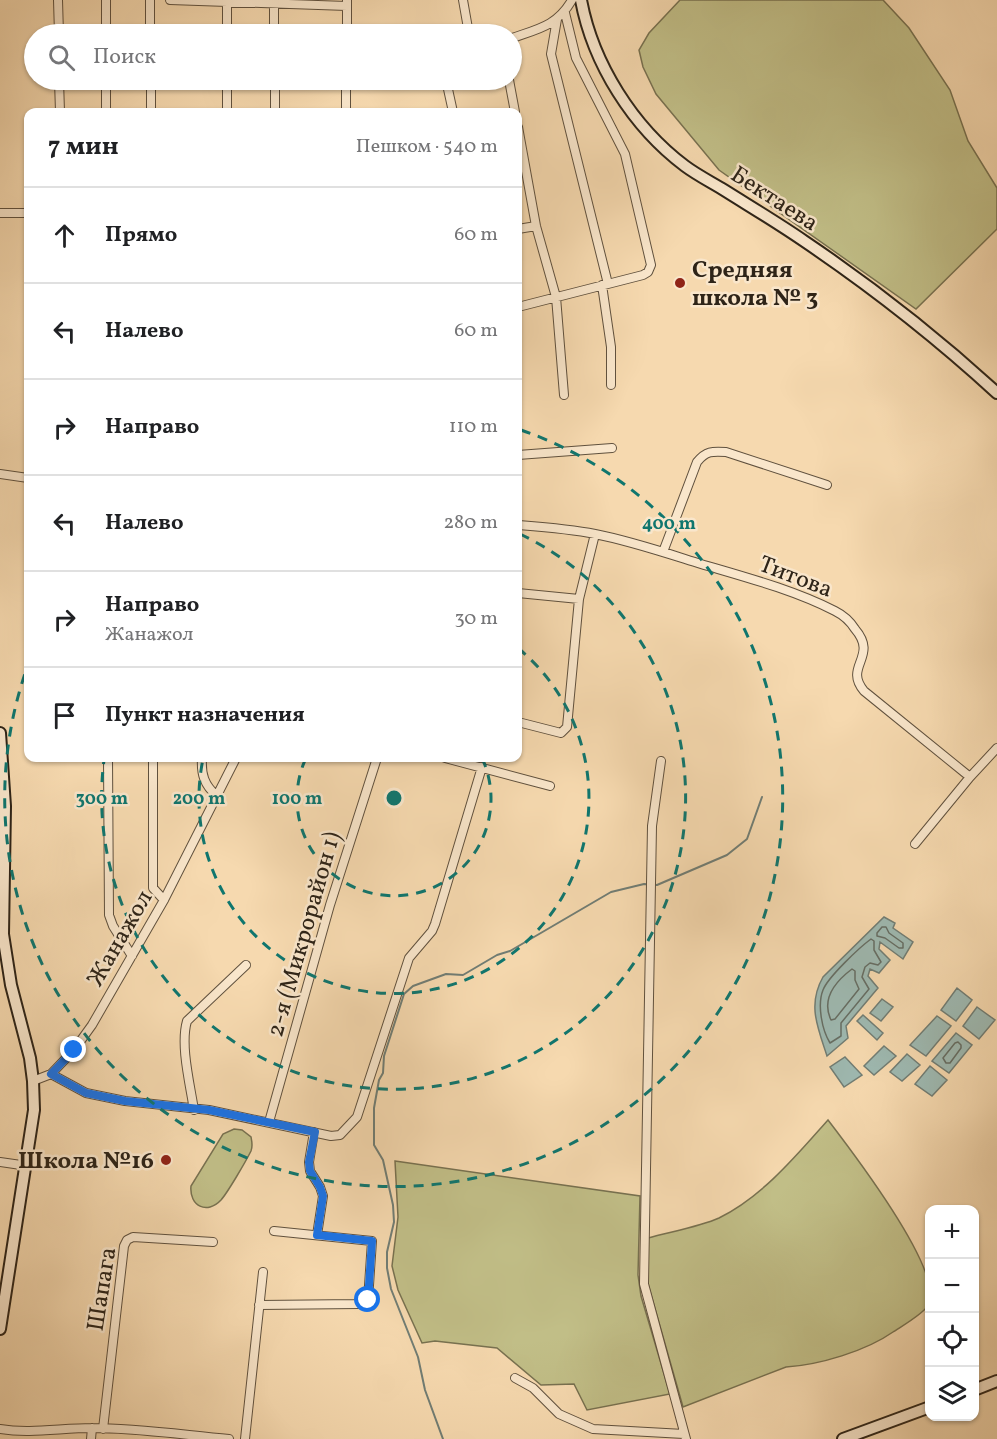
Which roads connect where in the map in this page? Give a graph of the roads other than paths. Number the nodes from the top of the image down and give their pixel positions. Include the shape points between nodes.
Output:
1 (58, 0) edge
2 (106, 0) edge
3 (150, 0) edge
4 (170, 0) edge
5 (463, 0) edge
6 (572, 0) edge
7 (581, 0) edge
8 (227, 2) edge
9 (274, 3) edge
10 (347, 3) edge
11 (565, 13) junction
12 (557, 19) junction
13 (59, 24) edge
14 (106, 24) edge
15 (150, 24) edge
16 (227, 24) edge
17 (274, 24) edge
18 (347, 24) edge
19 (467, 24) edge
20 (522, 34) edge
21 (59, 90) edge
22 (106, 90) edge
23 (151, 90) edge
24 (227, 90) edge
25 (275, 90) edge
26 (346, 90) edge
27 (448, 90) edge
28 (511, 90) edge
29 (60, 108) edge
30 (106, 108) edge
31 (151, 108) edge
32 (227, 108) edge
33 (275, 108) edge
34 (346, 108) edge
35 (452, 108) edge
36 (514, 108) edge
37 (522, 149) edge
38 (0, 213) edge
39 (24, 213) edge
40 (536, 226) junction
41 (522, 228) edge
42 (605, 285) junction
43 (556, 297) junction
44 (522, 306) edge
45 (610, 385) dead end
46 (997, 393) edge
47 (564, 394) dead end
48 (612, 448) dead end
49 (522, 454) edge
50 (0, 474) edge
51 (24, 477) edge
52 (827, 485) dead end
53 (522, 525) edge
54 (595, 534) junction
55 (663, 552) junction
56 (522, 593) edge
57 (579, 599) junction
58 (522, 723) edge
59 (0, 734) edge
60 (997, 748) edge
61 (661, 760) dead end
62 (108, 762) edge
63 (153, 762) edge
64 (202, 762) edge
65 (234, 762) edge
66 (376, 762) edge
67 (462, 762) edge
68 (483, 767) junction
69 (970, 777) junction
70 (550, 786) dead end
71 (217, 796) junction
72 (915, 844) dead end
73 (164, 900) junction
74 (132, 956) junction
75 (246, 965) dead end
76 (51, 1074) junction
77 (33, 1081) junction
78 (194, 1110) junction
79 (269, 1122) junction
80 (315, 1132) junction
81 (0, 1162) edge
82 (21, 1165) junction
83 (274, 1231) dead end
84 (317, 1235) junction
85 (213, 1242) dead end
86 (263, 1272) dead end
87 (0, 1304) edge
88 (260, 1305) junction
89 (0, 1329) edge
90 (515, 1378) dead end
91 (997, 1381) edge
92 (979, 1388) edge
93 (925, 1409) edge
94 (92, 1428) junction
95 (0, 1429) edge
96 (103, 1429) junction
97 (685, 1437) edge
98 (91, 1439) edge
99 (229, 1439) edge
100 (245, 1439) edge
101 (843, 1439) edge

1 - 13 street
2 - 14 street
3 - 15 street
4 - 8 street
5 - 19 street
6 - 11 street
7 - 46 main road, Бектаева via 604,69 662,147 852,275 942,344
8 - 9 street
8 - 16 street
9 - 10 street
9 - 17 street
10 - 18 street
11 - 12 street
11 - 42 street via 576,58 625,154 651,265 643,275
12 - 20 street
12 - 42 street via 551,54
21 - 29 street
22 - 30 street
23 - 31 street
24 - 32 street
25 - 33 street
26 - 34 street
27 - 35 street
28 - 36 street
37 - 40 street
38 - 39 street
40 - 41 street
40 - 43 street
42 - 43 street
42 - 45 street
43 - 44 street
43 - 47 street
48 - 49 street
50 - 51 street
52 - 55 street via 726,452 704,454 697,462
53 - 54 street, Титова
54 - 55 street, Титова
54 - 57 street
55 - 69 street, Титова via 766,583 844,617 863,642 864,655 856,673 864,691
56 - 57 street
57 - 58 street via 567,727 561,733
59 - 77 main road via 5,806 4,944
60 - 69 street
61 - 97 street via 652,826 644,1284
62 - 74 street via 109,915
63 - 73 street via 153,888
64 - 71 street via 203,777
65 - 71 street, Жанажол
66 - 79 street, 2-я (Микрорайон 1) via 330,905
67 - 68 street
68 - 70 street
68 - 80 street via 435,924 409,958 357,1117 340,1135
69 - 72 street
71 - 73 street, Жанажол
73 - 74 street, Жанажол
74 - 76 street, Жанажол via 92,1025
75 - 78 street via 188,1021 185,1029
76 - 77 street, Жанажол
76 - 78 street via 86,1093
77 - 82 main road
77 - 89 main road via 34,1110
78 - 79 street
79 - 80 street
80 - 84 street via 310,1171 323,1196
81 - 82 street
82 - 87 main road
83 - 84 street
84 - 88 street via 372,1241 368,1300 359,1304
85 - 96 street, Шапага via 133,1237 127,1240
86 - 88 street
88 - 100 street
90 - 97 street via 533,1388 559,1414 593,1429
91 - 92 main road
93 - 101 main road
94 - 95 street via 21,1433
94 - 96 street
94 - 98 street
96 - 99 street

